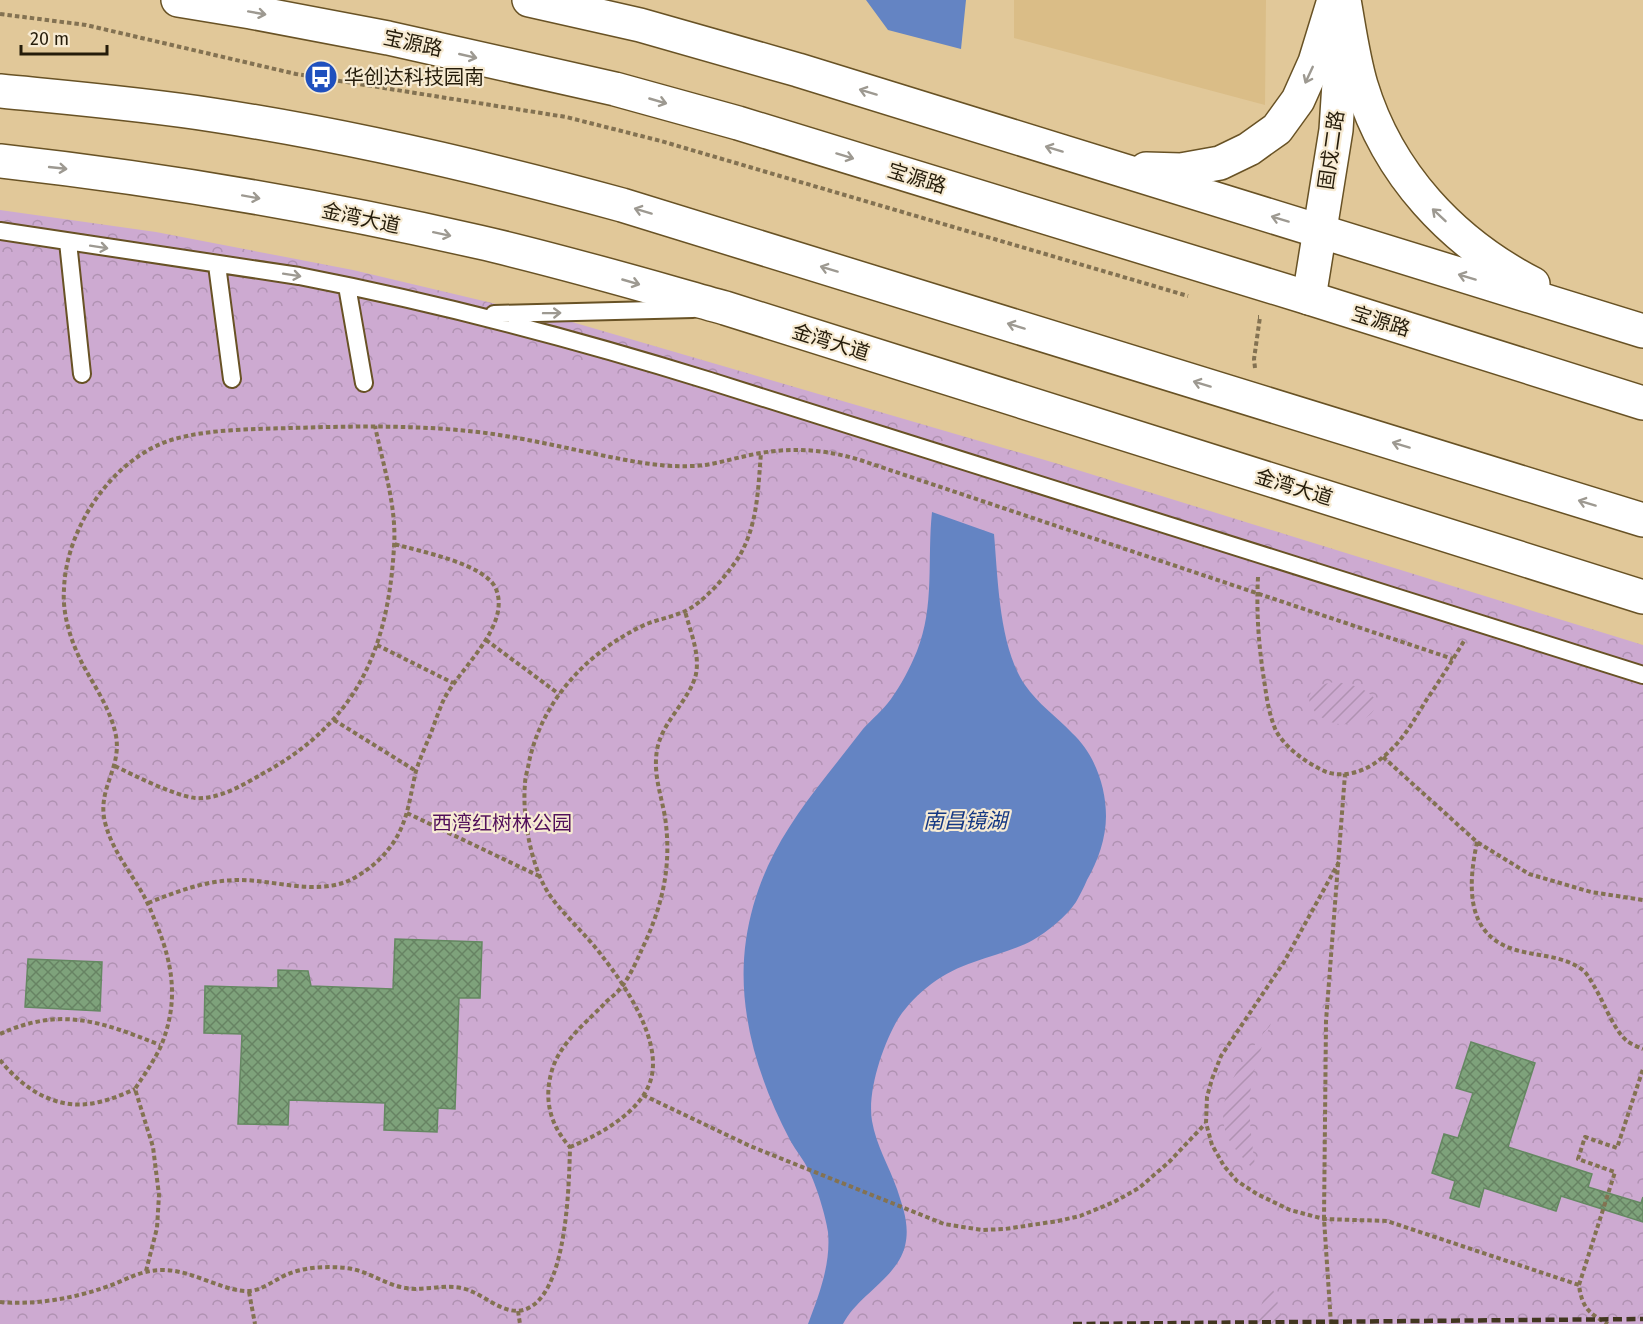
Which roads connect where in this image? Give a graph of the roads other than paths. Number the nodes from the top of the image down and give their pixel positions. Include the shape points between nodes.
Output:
1 (178, 0) edge
2 (529, 0) edge
3 (1334, 0) edge
4 (1341, 0) edge
5 (0, 91) edge
6 (0, 161) edge
7 (1099, 163) junction
8 (0, 231) edge
9 (1320, 231) junction
10 (68, 242) junction
11 (217, 265) junction
12 (347, 286) junction
13 (1309, 298) junction
14 (725, 308) junction
15 (472, 315) junction
16 (1593, 316) junction
17 (1643, 331) edge
18 (82, 374) dead end
19 (232, 379) dead end
20 (364, 383) dead end
21 (1643, 403) edge
22 (1643, 520) edge
23 (1643, 597) edge
24 (1643, 675) edge

1 -> 13 main road, 宝源路 via 388,38 615,89
7 -> 2 main road via 798,70 640,25
3 -> 7 main road via 1316,62 1298,99 1277,129 1249,149 1221,163 1181,170
4 - 9 main road, 固戍二路 via 1336,130
16 -> 4 main road via 1509,272 1463,238 1401,171 1376,125 1361,85
22 -> 5 main road via 525,178 321,133 103,101
6 -> 14 main road, 金湾大道 via 94,171 334,212 480,243
9 -> 7 main road
8 - 10 lane
9 - 13 main road, 固戍二路
16 -> 9 main road
10 -> 11 lane
10 - 18 lane
11 -> 12 lane
11 - 19 lane
12 - 15 lane
12 - 20 lane
13 - 21 main road, 宝源路
15 -> 14 lane
14 - 23 main road, 金湾大道
15 - 24 lane via 644,360
16 - 17 main road

